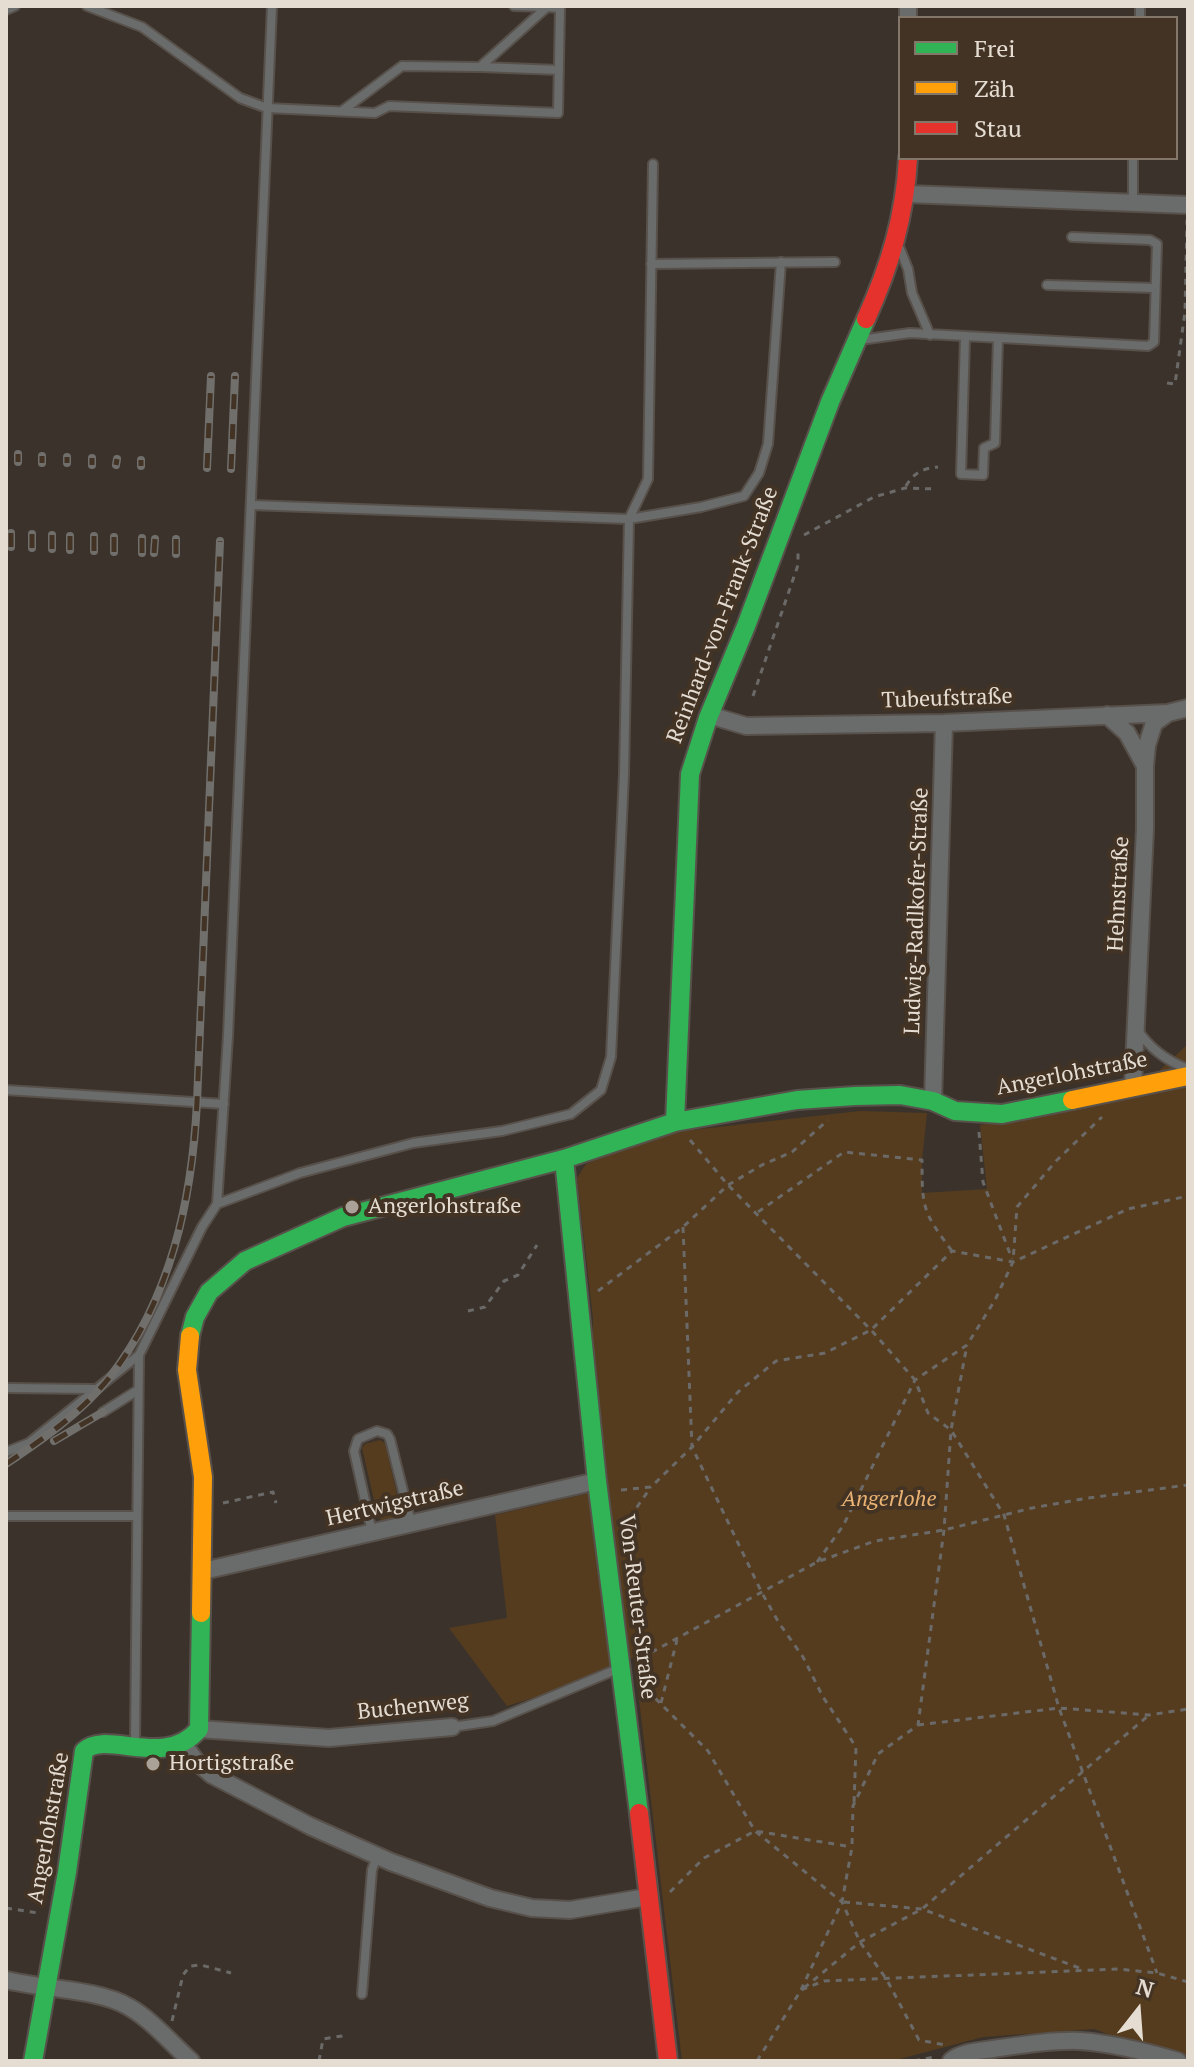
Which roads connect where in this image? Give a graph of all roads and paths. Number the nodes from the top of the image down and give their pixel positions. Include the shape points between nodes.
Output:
1 (15, 6) edge
2 (87, 6) edge
3 (272, 6) edge
4 (514, 6) edge
5 (548, 7) edge
6 (6, 10) edge
7 (480, 67) junction
8 (559, 70) junction
9 (267, 108) junction
10 (342, 111) junction
11 (908, 160) edge
12 (1133, 160) edge
13 (653, 164) dead end
14 (908, 194) junction
15 (1133, 203) junction
16 (1187, 205) edge
17 (1072, 237) dead end
18 (898, 245) junction
19 (781, 262) junction
20 (835, 262) dead end
21 (651, 264) junction
22 (1047, 285) dead end
23 (1155, 288) junction
24 (930, 335) junction
25 (965, 338) junction
26 (998, 339) junction
27 (855, 340) junction
28 (1167, 383) dead end
29 (938, 467) dead end
30 (905, 488) junction
31 (937, 489) dead end
32 (251, 505) junction
33 (629, 519) junction
34 (800, 537) dead end
35 (790, 540) dead end
36 (753, 696) dead end
37 (1188, 708) edge
38 (1168, 713) junction
39 (709, 715) junction
40 (1107, 715) junction
41 (944, 723) junction
42 (1145, 766) junction
43 (1135, 1025) junction
44 (1188, 1069) edge
45 (1188, 1076) edge
46 (1133, 1086) junction
47 (6, 1090) edge
48 (855, 1096) junction
49 (933, 1101) junction
50 (224, 1104) junction
51 (1111, 1107) dead end
52 (977, 1114) junction
53 (675, 1122) junction
54 (564, 1159) junction
55 (728, 1185) junction
56 (1188, 1196) edge
57 (217, 1204) junction
58 (758, 1213) junction
59 (683, 1227) junction
60 (537, 1245) dead end
61 (952, 1251) junction
62 (1013, 1262) junction
63 (579, 1305) junction
64 (468, 1311) dead end
65 (871, 1330) junction
66 (967, 1345) junction
67 (139, 1355) junction
68 (915, 1380) junction
69 (6, 1388) edge
70 (94, 1389) junction
71 (138, 1390) junction
72 (103, 1412) dead end
73 (951, 1430) junction
74 (692, 1447) junction
75 (6, 1452) edge
76 (597, 1481) junction
77 (1188, 1485) edge
78 (651, 1487) junction
79 (276, 1503) dead end
80 (204, 1507) junction
81 (1004, 1515) junction
82 (6, 1516) edge
83 (137, 1516) junction
84 (411, 1523) junction
85 (624, 1526) dead end
86 (944, 1530) junction
87 (372, 1532) junction
88 (817, 1562) junction
89 (203, 1571) junction
90 (762, 1593) junction
91 (677, 1639) junction
92 (622, 1668) junction
93 (661, 1703) junction
94 (1059, 1708) junction
95 (1188, 1709) edge
96 (1149, 1715) junction
97 (918, 1725) junction
98 (452, 1727) joint
99 (199, 1729) junction
100 (184, 1745) junction
101 (135, 1746) junction
102 (1084, 1770) junction
103 (853, 1806) junction
104 (755, 1831) junction
105 (852, 1847) junction
106 (377, 1856) junction
107 (647, 1897) junction
108 (842, 1902) junction
109 (6, 1908) edge
110 (922, 1909) junction
111 (47, 1914) dead end
112 (860, 1942) junction
113 (1085, 1970) junction
114 (231, 1973) dead end
115 (1157, 1973) junction
116 (6, 1980) edge
117 (887, 1980) junction
118 (1188, 1982) edge
119 (44, 1988) junction
120 (801, 1990) junction
121 (362, 1994) dead end
122 (348, 2035) dead end
123 (168, 2040) junction
124 (952, 2055) edge
125 (1172, 2060) edge
126 (33, 2061) edge
127 (191, 2061) edge
128 (319, 2061) edge
129 (668, 2061) edge
130 (757, 2061) edge

1 - 6 lane
2 - 9 lane via 142,27 240,98
3 - 9 lane
4 - 5 lane
5 - 7 lane
5 - 8 lane via 560,8
7 - 8 lane
7 - 10 lane via 402,66
8 - 10 lane via 558,113 389,106 375,113
9 - 10 lane
9 - 32 lane
11 - 14 street, Reinhard-von-Frank-Straße
12 - 15 lane
13 - 21 lane
14 - 15 street
14 - 18 street, Reinhard-von-Frank-Straße
15 - 16 street
16 - 28 path via 1183,326 1175,384
17 - 23 lane via 1157,244
18 - 24 lane
18 - 27 street, Reinhard-von-Frank-Straße
19 - 20 lane
19 - 21 lane
19 - 33 lane via 768,444 759,473 744,496
21 - 33 lane via 648,479
22 - 23 lane
23 - 26 lane via 1154,342 1148,346
24 - 25 lane
24 - 27 lane
25 - 26 lane
25 - 26 lane via 961,474 983,475 984,448 995,443
27 - 39 street, Reinhard-von-Frank-Straße
29 - 30 path via 918,473
30 - 31 path
30 - 34 path via 874,497
32 - 33 lane
32 - 50 lane
33 - 57 lane via 611,1057 601,1090 571,1114 502,1131 413,1143 300,1173
35 - 36 path via 798,549 798,565
37 - 38 street, Tubeufstraße
38 - 40 street, Tubeufstraße
38 - 42 street, Hehnstraße via 1154,723
39 - 41 street, Tubeufstraße via 746,726
39 - 53 street, Reinhard-von-Frank-Straße via 690,774
40 - 41 street, Tubeufstraße
40 - 42 street, Hehnstraße via 1127,733
41 - 49 street, Ludwig-Radlkofer-Straße
42 - 43 street, Hehnstraße
43 - 44 lane via 1153,1048
43 - 46 street, Hehnstraße
45 - 46 street, Angerlohstraße
46 - 52 street, Angerlohstraße via 1002,1114
47 - 50 lane
48 - 49 street, Angerlohstraße
48 - 53 street, Angerlohstraße via 797,1100
48 - 55 path via 792,1152
49 - 52 street, Angerlohstraße
50 - 57 lane
51 - 62 path via 1017,1207
52 - 62 path via 983,1182
53 - 54 street, Angerlohstraße
53 - 55 path
54 - 63 street, Von-Reuter-Straße
54 - 80 street, Angerlohstraße via 343,1217 229,1272 209,1292 188,1343
55 - 58 path
55 - 59 path
56 - 62 path via 1128,1209
57 - 67 lane
58 - 61 path via 844,1152 922,1160 926,1215
58 - 65 path
59 - 63 path
59 - 74 path
60 - 64 path via 518,1275 504,1281 485,1307
61 - 62 path
61 - 65 path
62 - 66 path
63 - 76 street, Von-Reuter-Straße
65 - 68 path
65 - 74 path via 825,1353 776,1361 738,1392
66 - 68 path
66 - 73 path
67 - 70 lane
67 - 71 lane
68 - 73 path via 928,1413
68 - 88 path via 843,1526
69 - 70 lane
70 - 75 lane via 29,1443
71 - 72 lane
71 - 83 lane
73 - 81 path
73 - 86 path
74 - 78 path
74 - 90 path
76 - 78 path via 620,1490
76 - 84 street, Hertwigstraße
76 - 92 street, Von-Reuter-Straße
77 - 81 path
78 - 85 path
79 - 80 path via 273,1492
80 - 89 street, Angerlohstraße
81 - 86 path
81 - 94 path
82 - 83 lane
83 - 101 lane
84 - 87 street, Hertwigstraße
84 - 87 lane via 390,1439 377,1431 358,1439 354,1451
86 - 88 path via 875,1541
86 - 97 path
87 - 89 street, Hertwigstraße
88 - 90 path
89 - 99 street, Angerlohstraße
90 - 91 path
90 - 103 path via 856,1747
91 - 92 path
91 - 93 path
92 - 93 path
92 - 98 lane, Buchenweg via 493,1721
92 - 107 street, Von-Reuter-Straße
93 - 104 path via 708,1751
94 - 96 path
94 - 97 path
94 - 102 path
95 - 96 path
96 - 102 path
97 - 103 path via 878,1754
98 - 99 street, Buchenweg via 329,1738
99 - 100 street
100 - 101 street, Angerlohstraße
100 - 106 street via 212,1775
101 - 119 street, Angerlohstraße via 90,1745 84,1751
102 - 110 path
102 - 115 path
103 - 105 path
104 - 105 path
104 - 107 path via 704,1858 668,1895
104 - 108 path
105 - 108 path
106 - 107 street via 532,1908 570,1910
106 - 121 lane
107 - 129 street, Von-Reuter-Straße
108 - 110 path
108 - 112 path
108 - 120 path
109 - 111 path
110 - 112 path
110 - 113 path
112 - 117 path
112 - 120 path
113 - 115 path
113 - 117 path
114 - 123 path via 201,1965 185,1970
115 - 118 path
116 - 119 street
117 - 120 path via 824,1981
117 - 124 path via 919,2040
119 - 123 street via 103,1996 126,2005
119 - 126 street, Angerlohstraße
120 - 130 path
122 - 128 path via 323,2039
123 - 127 street
124 - 125 street via 1080,2041

